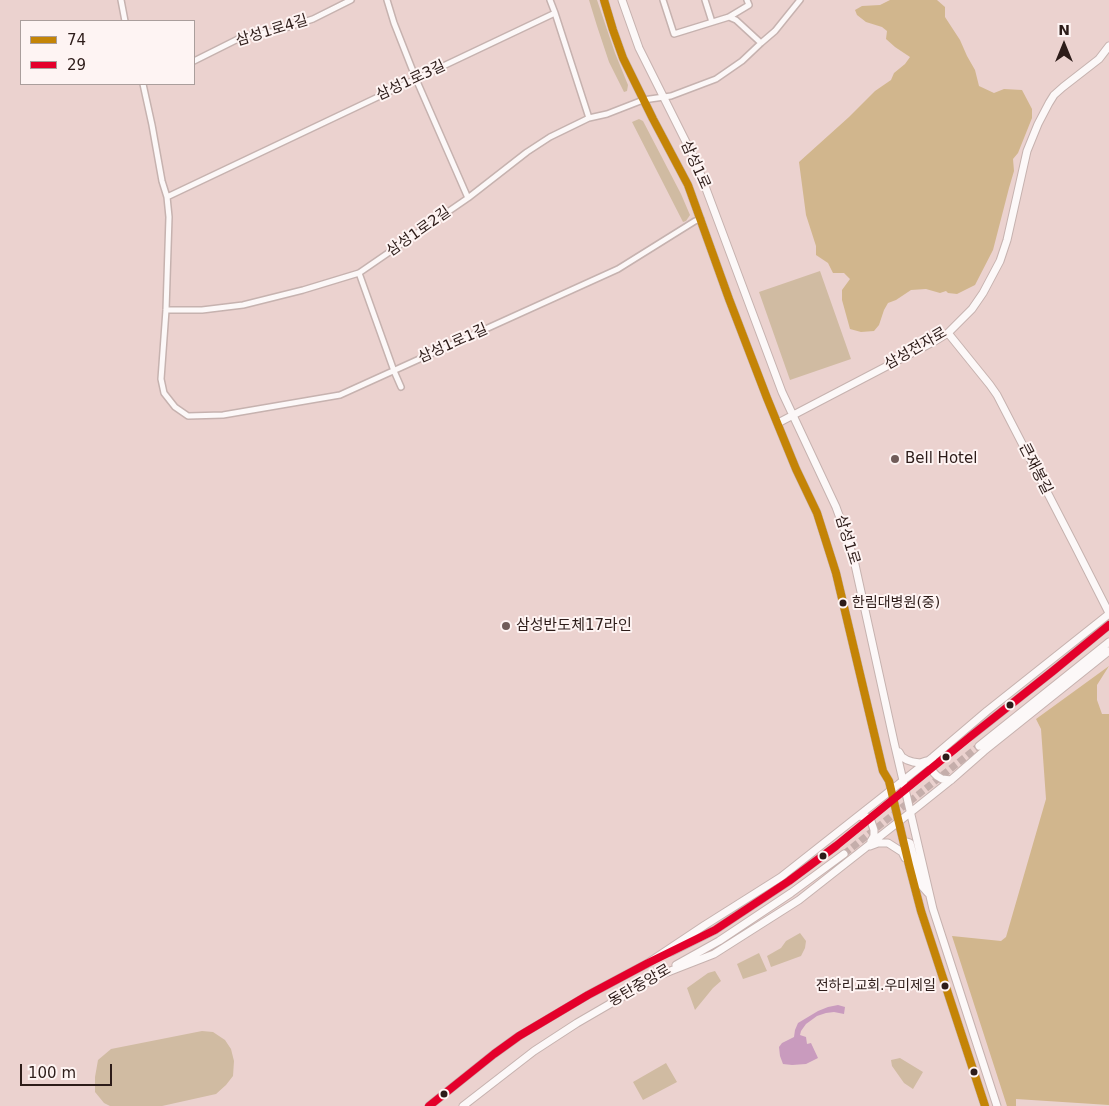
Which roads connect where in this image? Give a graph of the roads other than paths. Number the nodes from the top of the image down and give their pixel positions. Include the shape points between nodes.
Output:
1 (121, 0) edge
2 (351, 0) edge
3 (387, 0) edge
4 (550, 0) edge
5 (604, 0) edge
6 (622, 0) edge
7 (663, 0) edge
8 (706, 0) edge
9 (748, 0) edge
10 (800, 0) edge
11 (555, 13) junction
12 (729, 17) junction
13 (125, 20) edge
14 (712, 22) junction
15 (761, 43) junction
16 (1109, 46) edge
17 (195, 60) edge
18 (416, 79) junction
19 (143, 85) edge
20 (664, 98) junction
21 (647, 99) junction
22 (589, 118) junction
23 (167, 197) junction
24 (468, 198) junction
25 (700, 219) junction
26 (359, 273) junction
27 (166, 310) junction
28 (948, 333) junction
29 (394, 371) junction
30 (401, 387) dead end
31 (792, 415) junction
32 (778, 423) junction
33 (1109, 613) edge
34 (1109, 625) edge
35 (1109, 642) edge
36 (1109, 651) edge
37 (971, 736) tunnel mouth
38 (894, 742) junction
39 (979, 746) tunnel mouth
40 (933, 757) junction
41 (951, 780) junction
42 (904, 781) junction
43 (892, 790) junction
44 (911, 812) junction
45 (859, 816) junction
46 (899, 821) junction
47 (836, 846) tunnel mouth
48 (867, 846) junction
49 (905, 846) junction
50 (844, 854) tunnel mouth
51 (909, 865) junction
52 (930, 896) junction
53 (648, 963) junction
54 (655, 977) junction
55 (429, 1106) edge
56 (464, 1106) edge
57 (985, 1106) edge
58 (997, 1106) edge

1 - 13 street
2 - 17 street, 삼성1로4길 via 313,19 242,37
3 - 18 street
4 - 11 street
5 - 21 street, 삼성1로 via 623,58
6 - 20 street, 삼성1로 via 639,48
7 - 14 street via 674,34
8 - 14 street
9 - 12 street via 749,5
10 - 15 street, 삼성1로2길
11 - 18 street, 삼성1로3길
11 - 22 street
12 - 14 street
12 - 15 street
15 - 20 street, 삼성1로2길 via 742,62 716,79
16 - 28 street, 삼성전자로 via 1099,59 1063,87 1042,115 1027,151 1000,261 972,309
18 - 23 street, 삼성1로3길
18 - 24 street
19 - 23 street
20 - 21 street, 삼성1로2길
20 - 31 street, 삼성1로 via 696,162
21 - 22 street, 삼성1로2길
21 - 25 street, 삼성1로
22 - 24 street, 삼성1로2길 via 527,152
23 - 27 street
24 - 26 street, 삼성1로2길
25 - 29 street, 삼성1로1길 via 618,269
25 - 32 street, 삼성1로
26 - 27 street, 삼성1로2길 via 243,305
26 - 29 street
27 - 29 street, 삼성1로1길 via 161,379 164,393 175,408 188,416 223,415 340,395
28 - 31 street, 삼성전자로
28 - 33 street, 큰재봉길 via 997,395
29 - 30 street
31 - 32 street, 삼성전자로
31 - 38 street, 삼성1로 via 849,542
32 - 43 street, 삼성1로 via 816,513 833,564 883,771
33 - 40 street
34 - 37 street
35 - 39 street
36 - 41 street
38 - 40 street via 907,760 920,763
38 - 42 street, 삼성1로
40 - 41 street via 934,773
40 - 42 street
41 - 44 street
42 - 43 street
42 - 44 street, 삼성1로
43 - 45 street
43 - 46 street, 삼성1로
44 - 46 street
44 - 52 street, 삼성1로
45 - 48 street via 867,817 873,825 874,836
45 - 53 street via 781,877
46 - 48 street
46 - 49 street, 삼성1로
47 - 53 street via 715,930
48 - 51 street via 888,844 902,852
48 - 54 street via 799,900 714,954
49 - 51 street, 삼성1로
49 - 52 street via 910,842 921,885
50 - 54 street, 동탄중앙로 via 719,940
51 - 57 street, 삼성1로
52 - 58 street, 삼성1로
53 - 55 street, 동탄중앙로 via 588,994 519,1036
54 - 56 street, 동탄중앙로 via 534,1051

